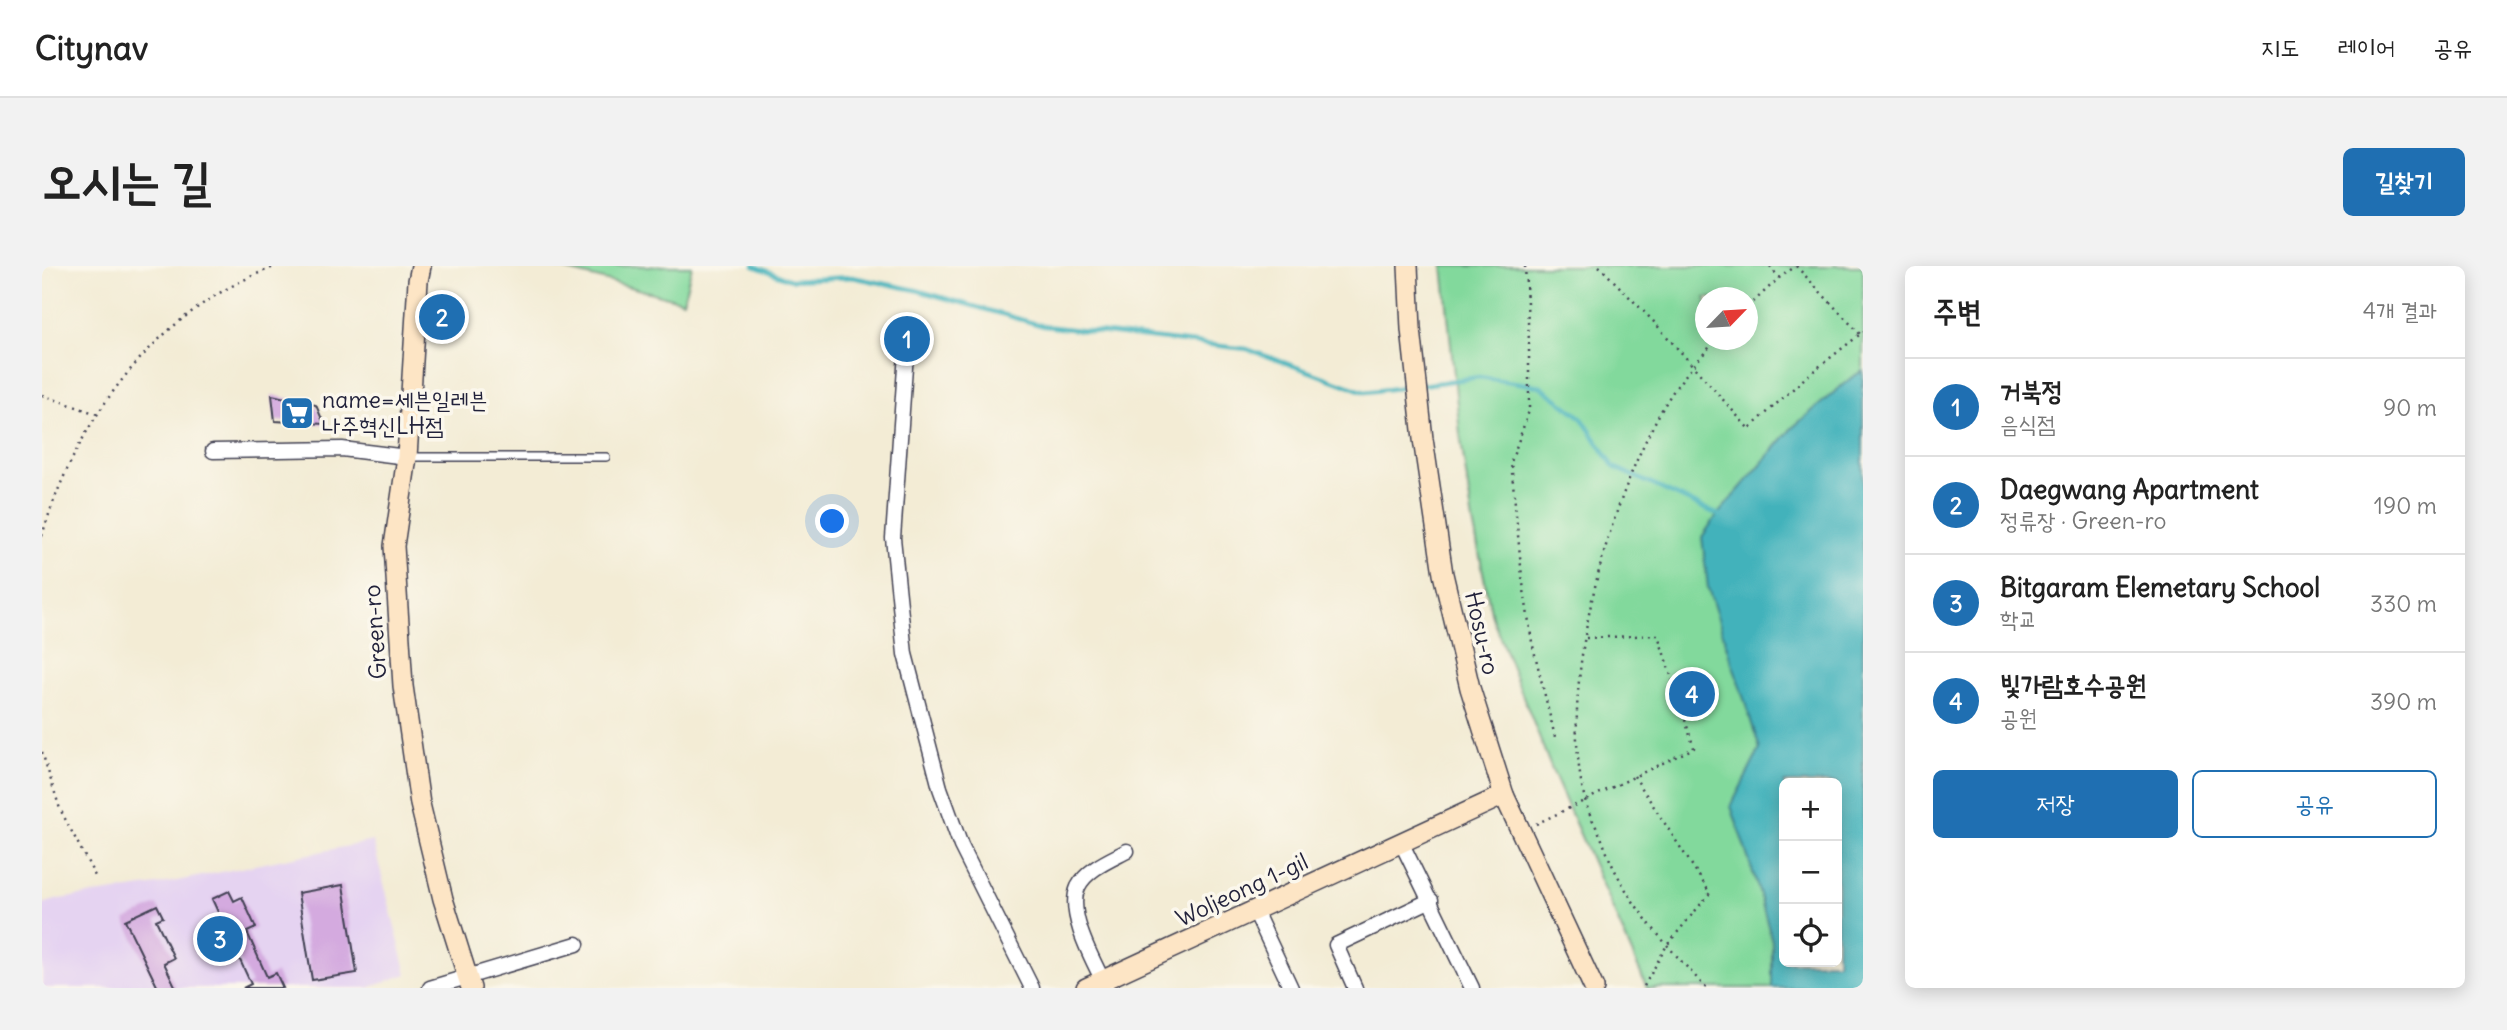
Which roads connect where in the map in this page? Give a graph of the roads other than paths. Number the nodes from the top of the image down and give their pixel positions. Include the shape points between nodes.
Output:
1 (421, 266) edge
2 (1408, 266) edge
3 (906, 339) dead end
4 (213, 451) dead end
5 (407, 457) junction
6 (606, 457) dead end
7 (1504, 795) junction
8 (1402, 844) junction
9 (1126, 851) dead end
10 (1431, 900) junction
11 (1255, 911) junction
12 (577, 944) dead end
13 (469, 983) edge
14 (1098, 985) edge
15 (430, 988) edge
16 (1031, 988) edge
17 (1291, 988) edge
18 (1355, 988) edge
19 (1472, 988) edge
20 (1594, 988) edge

1 - 5 street, Green-ro
2 - 7 street, Hosu-ro via 1423,439 1443,574 1470,688
3 - 16 street via 893,538 905,654 940,788 961,846
4 - 5 street via 342,449
5 - 6 lane
5 - 13 street, Green-ro via 394,546 402,686 420,804
7 - 8 street, Woljeong 1-gil
7 - 20 street, Hosu-ro
8 - 10 street
8 - 11 street, Woljeong 1-gil
9 - 14 street via 1094,869 1077,896 1077,922
10 - 18 street via 1336,945
10 - 19 street
11 - 14 street, Woljeong 1-gil
11 - 17 street
12 - 13 street
13 - 15 street

